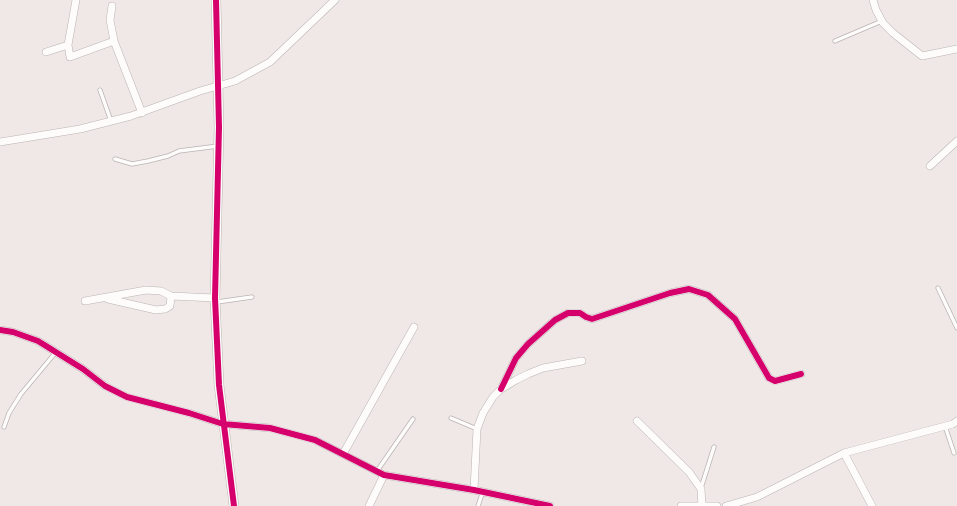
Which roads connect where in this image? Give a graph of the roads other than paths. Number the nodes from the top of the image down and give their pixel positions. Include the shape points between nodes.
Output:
1 (76, 0) edge
2 (216, 0) edge
3 (335, 0) edge
4 (873, 0) edge
5 (112, 6) dead end
6 (882, 21) junction
7 (114, 41) junction
8 (835, 41) dead end
9 (68, 45) junction
10 (957, 49) edge
11 (46, 52) dead end
12 (218, 86) junction
13 (100, 90) dead end
14 (142, 112) junction
15 (111, 121) junction
16 (957, 141) edge
17 (0, 142) edge
18 (219, 146) junction
19 (115, 159) dead end
20 (930, 166) dead end
21 (938, 288) dead end
22 (171, 296) junction
23 (252, 297) dead end
24 (105, 298) junction
25 (215, 300) junction
26 (85, 301) dead end
27 (414, 327) dead end
28 (957, 328) edge
29 (0, 330) edge
30 (56, 351) junction
31 (582, 361) dead end
32 (800, 374) dead end
33 (502, 389) junction
34 (413, 418) dead end
35 (451, 418) dead end
36 (637, 421) dead end
37 (957, 421) edge
38 (223, 424) junction
39 (945, 426) junction
40 (4, 427) dead end
41 (477, 429) junction
42 (714, 447) dead end
43 (844, 453) junction
44 (954, 453) dead end
45 (342, 454) junction
46 (377, 471) junction
47 (384, 475) junction
48 (701, 489) junction
49 (474, 490) junction
50 (483, 492) junction
51 (741, 504) edge
52 (540, 505) edge
53 (234, 506) edge
54 (369, 506) edge
55 (478, 506) edge
56 (550, 506) edge
57 (681, 506) edge
58 (702, 506) edge
59 (717, 506) edge
60 (726, 506) edge
61 (872, 506) edge

1 - 9 street
2 - 12 street
3 - 12 street via 270,62 235,81
4 - 6 street
5 - 7 street via 110,20
6 - 8 lane
6 - 10 street via 922,56
7 - 9 street via 70,57
7 - 14 street
9 - 11 street
12 - 14 street
12 - 18 street
13 - 15 lane
14 - 15 street
15 - 17 street via 80,129
16 - 20 street
18 - 19 lane via 179,151 132,164
18 - 25 street
21 - 28 lane
22 - 24 street via 161,291 146,290
22 - 24 street via 170,306 156,310
22 - 25 street
23 - 25 lane
24 - 26 street
25 - 38 street
27 - 45 street
29 - 30 street via 38,341
30 - 38 street via 105,386 127,397
30 - 40 lane via 21,394
31 - 33 street via 543,368
32 - 33 street via 775,381 770,378 735,319 708,295 689,288 592,319 580,313 568,313 555,320 516,358
33 - 41 street via 493,397 483,413
34 - 46 lane
35 - 41 lane
36 - 48 street via 689,472
37 - 39 street
38 - 45 street via 270,428 315,440
38 - 53 street
39 - 43 street
39 - 44 lane
41 - 49 street
42 - 48 lane
43 - 51 street
43 - 61 street
45 - 46 street
46 - 47 street
47 - 49 street
47 - 54 street
48 - 58 street
49 - 50 street
50 - 52 street
50 - 55 lane
51 - 60 street
52 - 56 street
57 - 58 street
58 - 59 street

